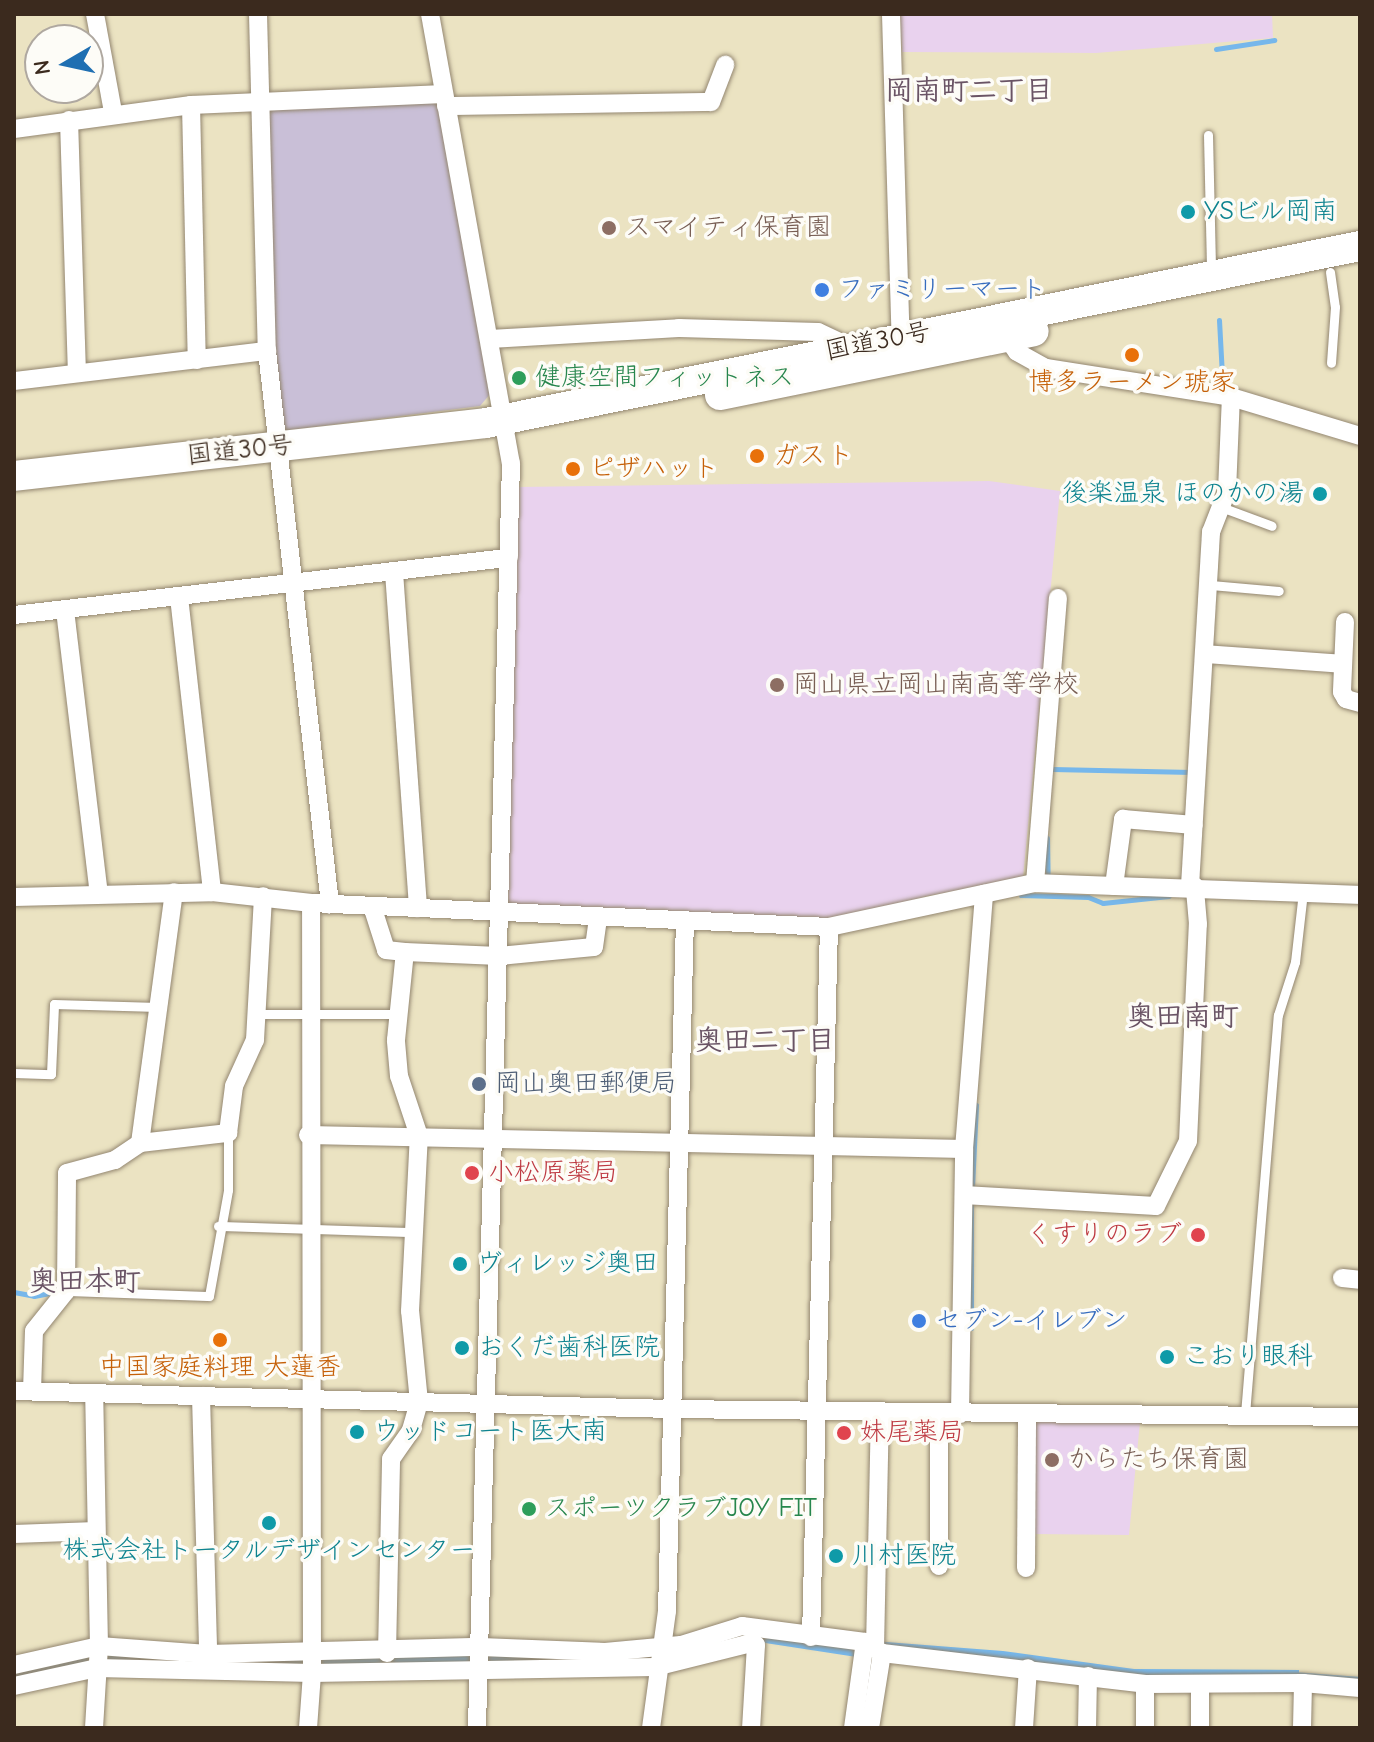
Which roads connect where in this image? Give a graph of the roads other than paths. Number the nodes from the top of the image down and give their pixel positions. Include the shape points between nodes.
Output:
1 (95, 14) edge
2 (258, 14) edge
3 (430, 14) edge
4 (891, 14) edge
5 (725, 65) dead end
6 (261, 100) junction
7 (445, 100) junction
8 (191, 105) junction
9 (113, 112) junction
10 (69, 120) junction
11 (14, 129) edge
12 (1208, 135) dead end
13 (1351, 261) edge
14 (1211, 275) junction
15 (1002, 328) junction
16 (490, 339) junction
17 (852, 348) junction
18 (901, 349) junction
19 (267, 351) junction
20 (197, 360) junction
21 (1331, 363) dead end
22 (77, 373) junction
23 (14, 381) edge
24 (1225, 396) junction
25 (506, 427) junction
26 (1360, 436) edge
27 (279, 455) junction
28 (14, 476) edge
29 (14, 495) edge
30 (1221, 507) junction
31 (1272, 526) dead end
32 (509, 558) junction
33 (394, 572) junction
34 (295, 583) junction
35 (1211, 585) junction
36 (1279, 591) dead end
37 (179, 597) junction
38 (1058, 598) dead end
39 (65, 610) junction
40 (14, 615) edge
41 (1345, 622) dead end
42 (1205, 654) junction
43 (1343, 664) junction
44 (1360, 703) edge
45 (1194, 825) junction
46 (1035, 883) junction
47 (1114, 886) junction
48 (1192, 886) junction
49 (174, 892) junction
50 (212, 892) junction
51 (1303, 892) junction
52 (99, 894) junction
53 (984, 894) junction
54 (1360, 895) edge
55 (263, 896) junction
56 (14, 897) edge
57 (311, 903) junction
58 (330, 904) junction
59 (372, 906) junction
60 (418, 908) junction
61 (501, 913) junction
62 (598, 917) junction
63 (685, 920) junction
64 (829, 927) junction
65 (405, 952) junction
66 (499, 956) junction
67 (158, 1007) junction
68 (256, 1014) junction
69 (399, 1014) junction
70 (310, 1016) junction
71 (14, 1073) edge
72 (228, 1133) junction
73 (308, 1135) junction
74 (419, 1136) junction
75 (493, 1138) junction
76 (140, 1143) junction
77 (678, 1143) junction
78 (824, 1146) junction
79 (964, 1149) junction
80 (969, 1196) junction
81 (218, 1226) junction
82 (309, 1231) junction
83 (411, 1232) junction
84 (66, 1291) junction
85 (34, 1331) junction
86 (14, 1332) edge
87 (23, 1391) edge
88 (94, 1393) junction
89 (201, 1396) junction
90 (310, 1400) junction
91 (419, 1402) junction
92 (488, 1403) junction
93 (671, 1409) junction
94 (819, 1411) junction
95 (880, 1412) junction
96 (939, 1414) junction
97 (960, 1414) junction
98 (1027, 1414) junction
99 (1245, 1414) junction
100 (1360, 1417) edge
101 (96, 1531) junction
102 (14, 1534) edge
103 (939, 1566) dead end
104 (1026, 1568) dead end
105 (811, 1637) junction
106 (99, 1646) junction
107 (481, 1647) junction
108 (660, 1647) junction
109 (872, 1648) junction
110 (311, 1652) junction
111 (387, 1653) junction
112 (208, 1654) junction
113 (14, 1665) edge
114 (655, 1667) junction
115 (97, 1668) junction
116 (1028, 1668) junction
117 (481, 1669) junction
118 (312, 1673) junction
119 (1088, 1676) junction
120 (1303, 1683) junction
121 (1145, 1684) junction
122 (1200, 1684) junction
123 (14, 1686) edge
124 (1360, 1688) edge
125 (94, 1728) edge
126 (308, 1728) edge
127 (477, 1728) edge
128 (651, 1728) edge
129 (751, 1728) edge
130 (853, 1728) edge
131 (870, 1728) edge
132 (1024, 1728) edge
133 (1087, 1728) edge
134 (1145, 1728) edge
135 (1200, 1728) edge
136 (1302, 1728) edge

1 - 9 street
2 - 6 street
3 - 7 street
4 - 18 street
5 - 7 street via 711,102
6 - 7 street
6 - 8 street
6 - 19 street
7 - 16 street
8 - 9 street
8 - 20 street
9 - 10 street
10 - 11 street
10 - 22 street
12 - 14 lane
13 - 14 highway, 国道30号
13 - 15 highway, 国道30号
13 - 21 lane via 1335,307
14 - 15 highway, 国道30号
15 - 18 highway, 国道30号
15 - 24 street via 1046,368
16 - 17 street via 679,328 818,332
16 - 25 street
17 - 18 highway, 国道30号
17 - 25 highway, 国道30号
18 - 25 highway, 国道30号
19 - 20 street
19 - 27 street
20 - 22 street
22 - 23 street
24 - 26 street
24 - 30 street via 1229,474
25 - 27 highway, 国道30号
25 - 32 street
27 - 28 highway, 国道30号
27 - 29 highway, 国道30号
27 - 34 street
30 - 31 lane
30 - 35 street via 1211,532
32 - 33 street
32 - 61 street
33 - 34 street
33 - 60 street
34 - 37 street
34 - 58 street
35 - 36 lane
35 - 42 street
37 - 39 street
37 - 50 street
38 - 46 street
39 - 40 street
39 - 52 street
41 - 43 street
42 - 43 street
42 - 45 street
43 - 44 street via 1342,692
45 - 47 street via 1123,819
45 - 48 street
46 - 47 street
46 - 53 street
47 - 48 street
48 - 51 street
48 - 80 street via 1198,924 1188,1141 1156,1206
49 - 50 street
49 - 52 street
49 - 67 street
50 - 55 street
51 - 54 street
51 - 99 lane via 1295,962 1278,1015
52 - 56 street
53 - 64 street
53 - 79 street
55 - 57 street
55 - 68 street
57 - 58 street
57 - 70 street
58 - 59 street
59 - 60 street
59 - 65 street via 386,950
60 - 61 street
61 - 62 street
61 - 66 street
62 - 63 street
62 - 66 street via 594,947
63 - 64 street
63 - 77 street
64 - 78 street
65 - 66 street
65 - 69 street
66 - 75 street
67 - 71 lane via 54,1004 51,1074
67 - 76 street
68 - 70 lane
68 - 72 street via 255,1040 234,1086
69 - 70 lane
69 - 74 street via 399,1076
70 - 73 street
72 - 76 street
72 - 81 lane via 228,1190
73 - 74 street
73 - 82 street
74 - 75 street
74 - 83 street
75 - 77 street
75 - 92 street
76 - 84 street via 115,1160 67,1173
77 - 78 street
77 - 93 street
78 - 79 street
78 - 94 street
79 - 80 street
80 - 97 street
81 - 82 lane
81 - 84 lane via 209,1296
82 - 83 lane
82 - 90 street
83 - 91 street via 410,1311
84 - 85 street
85 - 86 street
85 - 87 street
87 - 88 street
88 - 89 street
88 - 101 street
89 - 90 street
89 - 112 street
90 - 91 street
90 - 110 street
91 - 92 street
91 - 111 street via 411,1430 391,1459
92 - 93 street
92 - 107 street
93 - 94 street
93 - 108 street via 667,1611
94 - 95 street
94 - 105 street
95 - 96 street
95 - 109 street
96 - 97 street
96 - 103 street
97 - 98 street
98 - 99 street
98 - 104 street
99 - 100 street
101 - 102 street
101 - 106 street
105 - 108 street via 742,1626
105 - 109 street
106 - 112 street
106 - 113 street
106 - 115 street
107 - 108 street via 569,1652
107 - 111 street
107 - 117 street
108 - 114 street
109 - 116 street
109 - 130 street
109 - 131 street
110 - 111 street
110 - 112 street
110 - 118 street
114 - 117 street
114 - 128 street
114 - 129 street via 756,1645
115 - 118 street
115 - 123 street
115 - 125 street
116 - 119 street
116 - 132 street
117 - 118 street
117 - 127 street
118 - 126 street
119 - 121 street
119 - 133 street
120 - 122 street
120 - 124 street
120 - 136 street
121 - 122 street
121 - 134 street
122 - 135 street

